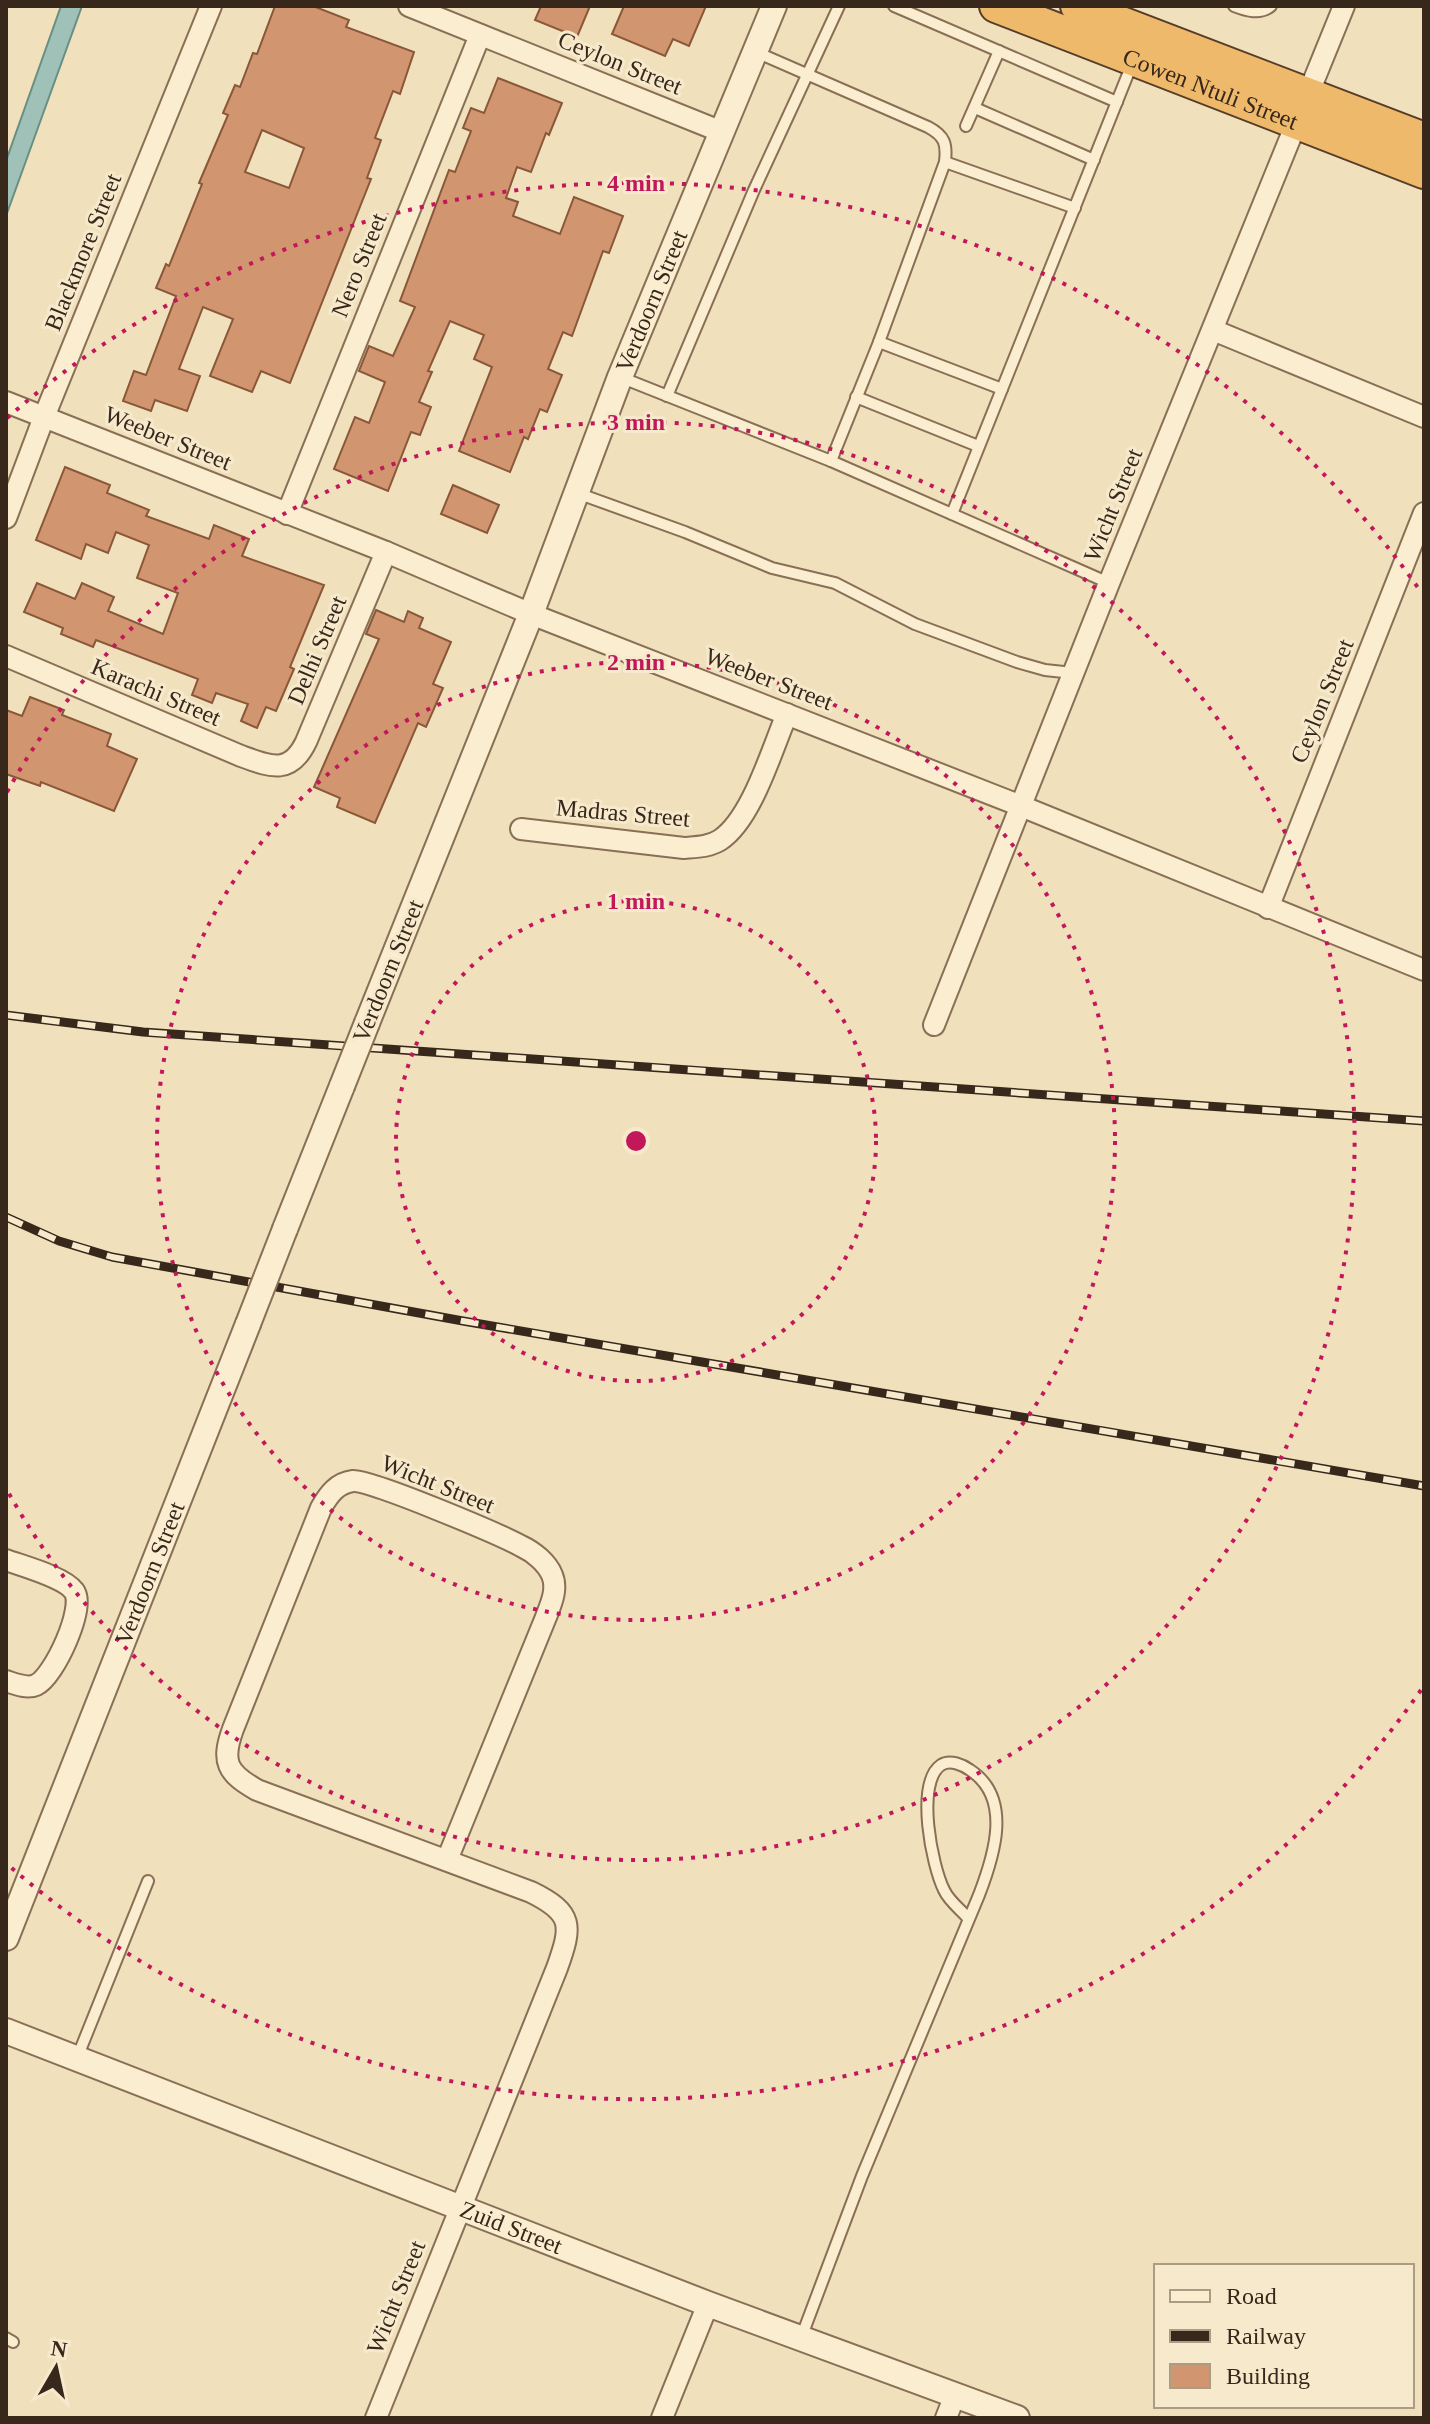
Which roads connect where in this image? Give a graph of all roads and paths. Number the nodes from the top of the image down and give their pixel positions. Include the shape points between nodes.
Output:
1 (211, 6) edge
2 (409, 6) edge
3 (774, 6) edge
4 (839, 6) edge
5 (894, 6) edge
6 (996, 6) edge
7 (1077, 6) edge
8 (1234, 6) edge
9 (1271, 6) edge
10 (1344, 6) edge
11 (480, 35) junction
12 (1139, 46) junction
13 (999, 51) junction
14 (756, 52) junction
15 (808, 75) junction
16 (1117, 102) junction
17 (1302, 107) junction
18 (975, 108) junction
19 (966, 126) dead end
20 (722, 132) junction
21 (1424, 139) edge
22 (1094, 160) junction
23 (945, 162) junction
24 (1424, 172) edge
25 (1075, 208) junction
26 (1213, 330) junction
27 (879, 342) junction
28 (620, 377) junction
29 (1002, 389) junction
30 (667, 396) junction
31 (856, 397) junction
32 (6, 402) edge
33 (44, 417) junction
34 (1424, 417) edge
35 (978, 446) junction
36 (831, 461) junction
37 (577, 493) junction
38 (1424, 513) edge
39 (287, 514) junction
40 (952, 514) junction
41 (6, 518) edge
42 (386, 552) junction
43 (1109, 583) junction
44 (531, 614) junction
45 (6, 656) edge
46 (1073, 673) junction
47 (787, 714) junction
48 (289, 764) joint
49 (1021, 806) junction
50 (521, 829) dead end
51 (1268, 908) junction
52 (1424, 970) edge
53 (934, 1025) dead end
54 (6, 1560) edge
55 (6, 1681) edge
56 (447, 1860) junction
57 (148, 1881) dead end
58 (968, 1918) junction
59 (6, 1938) edge
60 (6, 2031) edge
61 (77, 2058) junction
62 (461, 2207) junction
63 (708, 2304) junction
64 (801, 2338) junction
65 (955, 2395) junction
66 (376, 2418) edge
67 (662, 2418) edge
68 (946, 2418) edge
69 (1017, 2418) edge

1 - 33 street, Blackmore Street
2 - 11 street, Ceylon Street
3 - 14 street, Verdoorn Street
4 - 15 lane
5 - 13 lane
6 - 12 highway, Cowen Ntuli Street
7 - 12 highway, Cowen Ntuli Street
8 - 9 lane via 1255,12
10 - 17 street, Wicht Street
11 - 20 street, Ceylon Street
11 - 39 street, Nero Street
12 - 16 lane
12 - 17 highway, Cowen Ntuli Street
13 - 16 lane
13 - 18 lane
14 - 15 lane
14 - 20 street, Verdoorn Street
15 - 23 lane via 936,132 947,146
15 - 30 lane
16 - 22 lane
17 - 21 highway, Cowen Ntuli Street
17 - 24 highway, Cowen Ntuli Street
17 - 26 street, Wicht Street
18 - 19 lane
18 - 22 lane
20 - 28 street, Verdoorn Street
22 - 25 lane
23 - 25 lane
23 - 27 lane
25 - 29 lane
26 - 34 street
26 - 43 street, Wicht Street
27 - 29 lane
27 - 31 lane
28 - 30 lane
28 - 37 street, Verdoorn Street
29 - 35 lane
30 - 36 lane
31 - 35 lane
31 - 36 lane
32 - 33 street, Weeber Street
33 - 39 street, Weeber Street
33 - 41 street, Blackmore Street
35 - 40 lane
36 - 40 lane
37 - 44 street, Verdoorn Street
37 - 46 lane via 772,568 835,583 915,624 1017,662
38 - 51 street, Ceylon Street
39 - 42 street, Weeber Street
40 - 43 lane
42 - 44 street, Weeber Street
42 - 48 street, Delhi Street via 306,742
43 - 46 street, Wicht Street
44 - 47 street, Weeber Street
44 - 59 street, Verdoorn Street, bridge
45 - 48 street, Karachi Street via 241,756
46 - 49 street, Wicht Street
47 - 49 street, Weeber Street
47 - 50 street, Madras Street via 743,812 726,834 706,846 684,848
49 - 51 street, Weeber Street
49 - 53 street, Wicht Street
51 - 52 street, Weeber Street
54 - 55 street via 52,1577 73,1590 76,1599 74,1618 51,1670 36,1685
56 - 56 street, Wicht Street via 257,1790 232,1773 226,1759 233,1729 321,1508 341,1485 356,1481 521,1545 554,1578 546,1617
56 - 62 street, Wicht Street via 551,1902 569,1931
57 - 61 lane
58 - 58 lane via 944,1890 928,1823 929,1784 947,1763 973,1771 996,1807 993,1852
58 - 64 lane
60 - 61 street, Zuid Street
61 - 62 street, Zuid Street
62 - 63 street, Zuid Street
62 - 66 street, Wicht Street
63 - 64 street, Zuid Street
63 - 67 street
64 - 65 street, Zuid Street
65 - 68 street
65 - 69 street, Zuid Street

